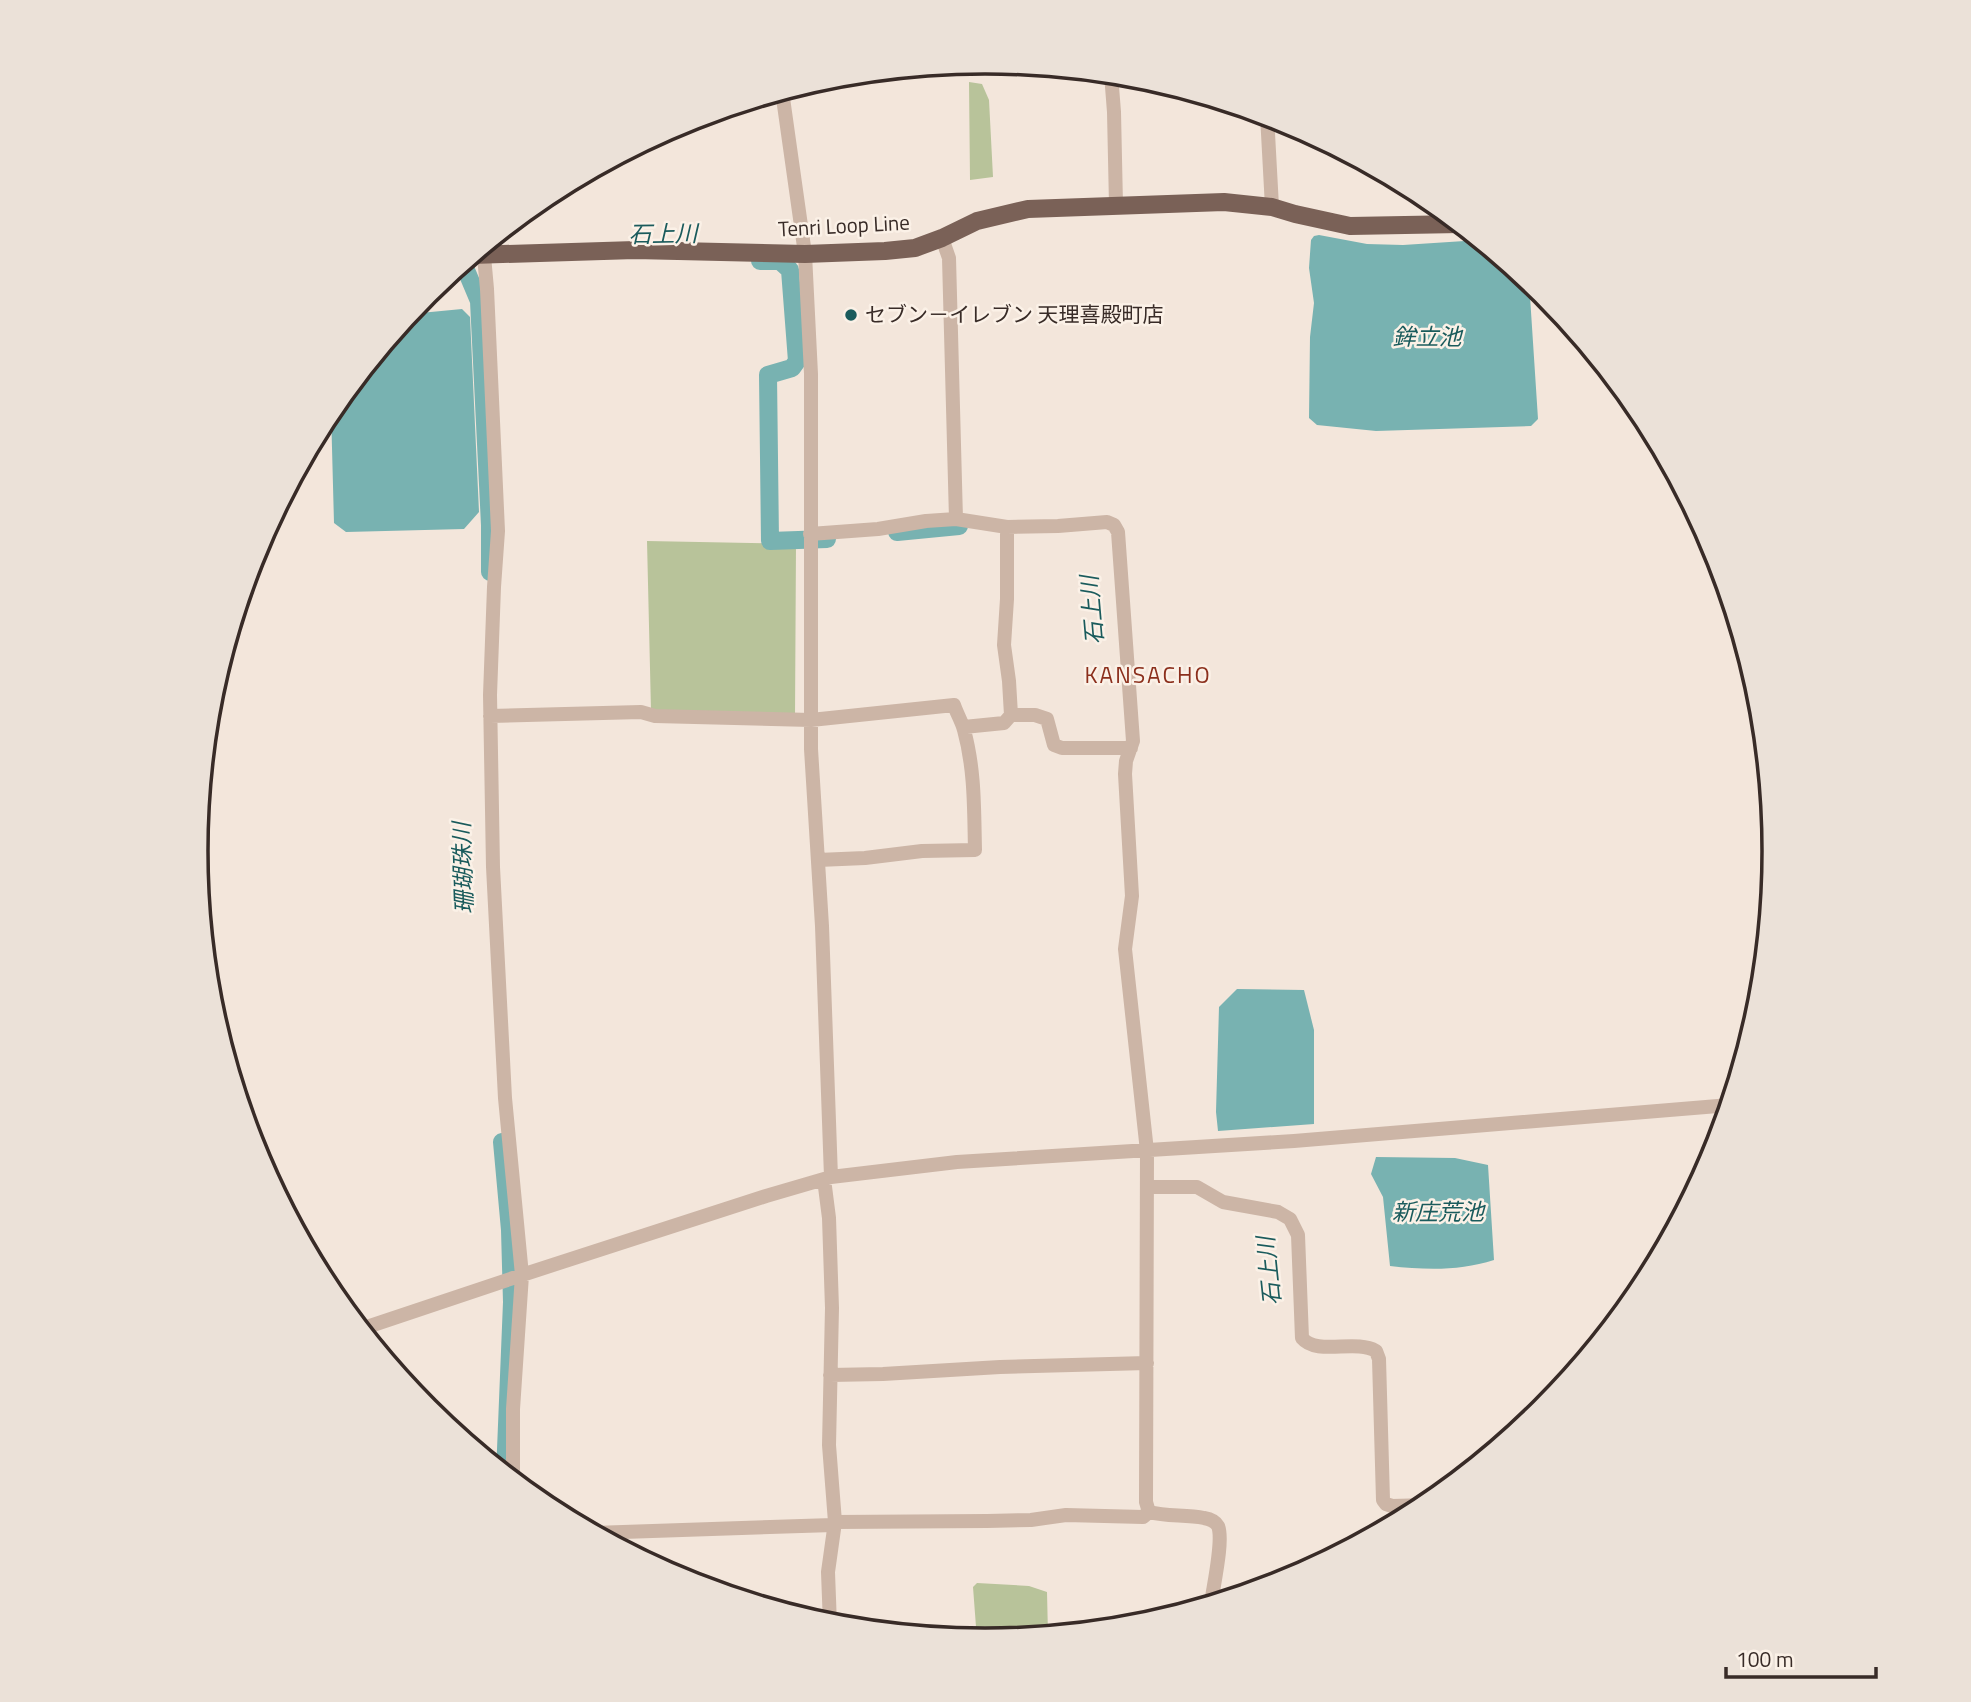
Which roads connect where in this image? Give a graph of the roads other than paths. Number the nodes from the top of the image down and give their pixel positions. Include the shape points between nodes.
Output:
1 (1112, 84) edge
2 (783, 100) edge
3 (1268, 127) edge
4 (1116, 205) junction
5 (1272, 207) junction
6 (1440, 221) edge
7 (942, 237) junction
8 (805, 254) junction
9 (487, 255) edge
10 (480, 261) edge
11 (956, 519) junction
12 (1007, 531) junction
13 (810, 534) junction
14 (1011, 715) junction
15 (490, 716) junction
16 (811, 720) junction
17 (964, 727) junction
18 (1129, 754) junction
19 (818, 860) junction
20 (1720, 1106) edge
21 (1147, 1151) junction
22 (827, 1178) junction
23 (1147, 1188) junction
24 (522, 1275) junction
25 (370, 1326) edge
26 (1147, 1363) junction
27 (831, 1375) junction
28 (513, 1469) edge
29 (1403, 1506) edge
30 (1149, 1512) junction
31 (834, 1523) junction
32 (611, 1531) edge
33 (1212, 1594) edge
34 (830, 1613) edge

1 - 4 street
2 - 8 street
3 - 5 street
4 - 5 main road, Tenri Loop Line via 1224,202
4 - 7 main road, Tenri Loop Line via 1018,210
5 - 6 main road, Tenri Loop Line via 1350,226
7 - 8 main road, Tenri Loop Line via 915,248
7 - 11 street via 948,258
8 - 9 main road, Tenri Loop Line via 635,250
8 - 13 street via 811,374
10 - 15 street via 487,289 497,518
11 - 12 street
11 - 13 street
12 - 14 street via 1004,645
12 - 18 street via 1107,522 1118,532 1133,741
13 - 16 street
14 - 17 street via 1003,723
14 - 18 street via 1047,719 1054,745 1062,748
15 - 16 street via 641,712
15 - 24 street via 505,1098
16 - 17 street via 954,705
16 - 19 street
17 - 19 street via 974,782 975,850
18 - 21 street via 1125,774 1132,896 1125,949
19 - 22 street
20 - 21 street
21 - 22 street via 957,1162
21 - 23 street
22 - 24 street
22 - 27 street
23 - 26 street
23 - 29 street via 1197,1187 1223,1202 1278,1212 1290,1219 1298,1235 1302,1338 1315,1346 1376,1351 1383,1500
24 - 25 street
24 - 28 street
26 - 27 street
26 - 30 street
27 - 31 street
30 - 31 street via 1143,1517
30 - 33 street via 1215,1521 1219,1545
31 - 32 street
31 - 34 street via 828,1573

